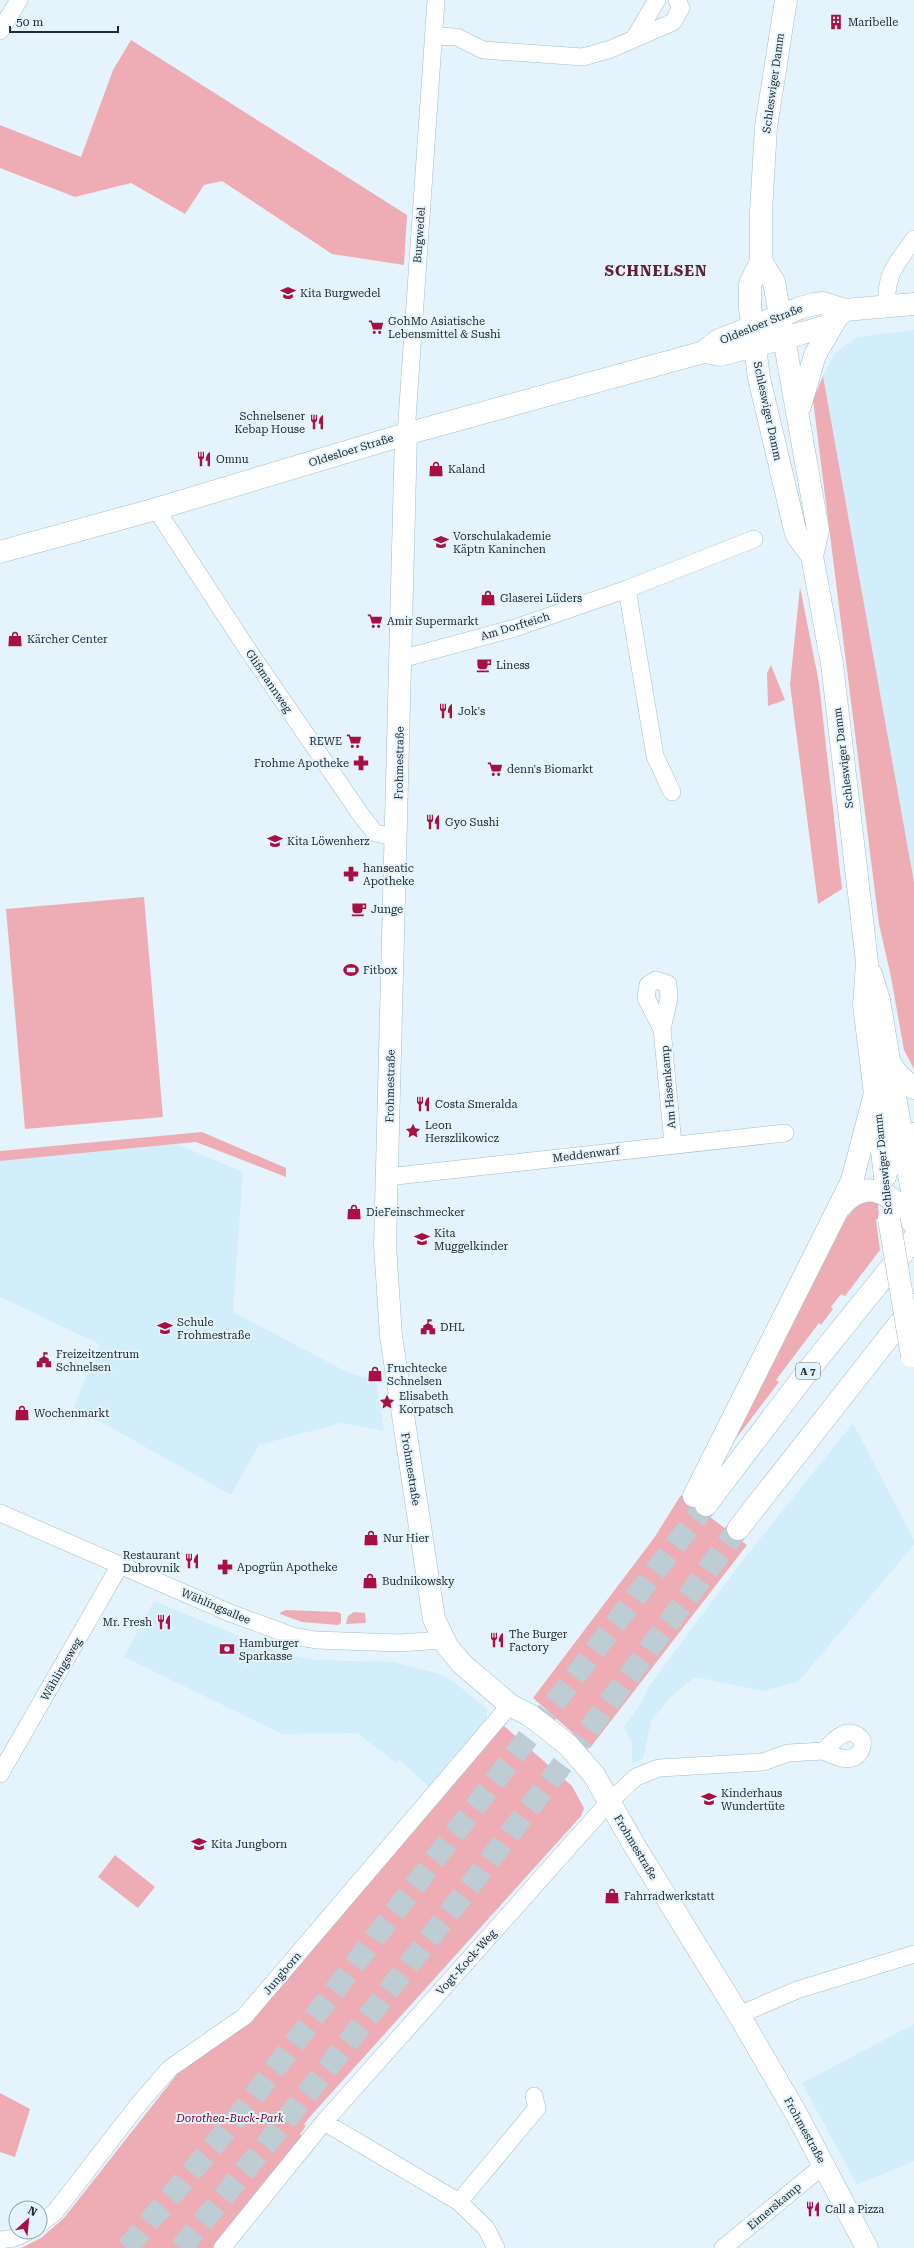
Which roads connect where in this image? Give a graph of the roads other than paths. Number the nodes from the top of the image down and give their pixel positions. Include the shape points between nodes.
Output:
1 (20, 0) edge
2 (436, 0) edge
3 (657, 0) edge
4 (678, 0) edge
5 (786, 0) edge
6 (0, 31) edge
7 (434, 36) junction
8 (635, 37) junction
9 (914, 239) edge
10 (761, 261) junction
11 (914, 304) edge
12 (887, 305) junction
13 (841, 313) junction
14 (780, 316) junction
15 (753, 337) junction
16 (784, 338) junction
17 (798, 415) junction
18 (406, 434) junction
19 (156, 509) junction
20 (754, 539) dead end
21 (0, 552) edge
22 (812, 556) junction
23 (627, 589) junction
24 (401, 659) junction
25 (672, 792) dead end
26 (396, 837) junction
27 (867, 962) junction
28 (662, 1029) dead end
29 (890, 1064) junction
30 (914, 1088) edge
31 (875, 1094) junction
32 (785, 1133) dead end
33 (909, 1139) edge
34 (673, 1144) junction
35 (387, 1177) junction
36 (898, 1197) edge
37 (842, 1205) junction
38 (914, 1224) edge
39 (914, 1239) edge
40 (914, 1305) edge
41 (913, 1361) edge
42 (0, 1514) edge
43 (738, 1529) tunnel mouth
44 (120, 1565) junction
45 (444, 1640) junction
46 (510, 1705) junction
47 (824, 1751) dead end
48 (0, 1774) edge
49 (609, 1802) junction
50 (914, 1954) edge
51 (740, 2015) junction
52 (534, 2096) dead end
53 (324, 2122) junction
54 (824, 2165) junction
55 (459, 2202) junction
56 (48, 2218) edge
57 (222, 2248) edge
58 (496, 2248) edge
59 (723, 2248) edge
60 (867, 2248) edge

1 - 6 street
2 - 7 street, Burgwedel
3 - 8 street
4 - 8 street via 681,8 673,22
5 - 10 main road, Schleswiger Damm via 766,128
7 - 8 street via 457,37 483,50 583,57 611,49
7 - 18 street, Burgwedel
9 - 12 street via 890,273
10 - 14 main road, Schleswiger Damm via 774,282
10 - 15 main road, Schleswiger Damm via 750,284
11 - 12 main road, Oldesloer Straße
12 - 13 main road, Oldesloer Straße
13 - 14 main road, Oldesloer Straße via 822,303
13 - 16 main road, Oldesloer Straße via 827,326
13 - 17 main road via 815,355
14 - 15 main road, Oldesloer Straße
14 - 16 main road, Schleswiger Damm
15 - 16 main road, Oldesloer Straße
15 - 18 main road, Oldesloer Straße via 720,355 704,352
15 - 22 main road, Schleswiger Damm via 761,385 796,534
16 - 17 main road, Schleswiger Damm
17 - 22 main road, Schleswiger Damm via 818,530
18 - 19 main road, Oldesloer Straße
18 - 24 main road, Frohmestraße
19 - 21 main road, Oldesloer Straße
19 - 26 street, Glißmannweg via 361,816 374,833
20 - 23 street, Am Dorfteich
22 - 27 main road, Schleswiger Damm via 832,664
23 - 24 street, Am Dorfteich via 515,628
23 - 25 street via 655,756
24 - 26 main road, Frohmestraße
26 - 35 main road, Frohmestraße
27 - 29 main road, Schleswiger Damm via 879,1000
27 - 31 main road, Schleswiger Damm via 864,1005
28 - 34 street, Am Hasenkamp
29 - 30 main road via 900,1077
29 - 33 main road, Schleswiger Damm
31 - 36 main road, Schleswiger Damm
31 - 37 main road, A 7 via 860,1158
32 - 34 street, Meddenwarf
33 - 36 main road, Schleswiger Damm
33 - 36 main road via 892,1158
34 - 35 street, Meddenwarf
35 - 45 main road, Frohmestraße via 385,1245 391,1336 433,1611
36 - 37 main road, A 7 via 870,1190 859,1192
36 - 38 main road
36 - 41 main road, Schleswiger Damm, bridge
37 - 39 main road, A 7 via 700,1500
40 - 43 main road
42 - 44 street, Wählingsallee
44 - 45 street, Wählingsallee via 230,1613 293,1636 316,1640 400,1643
44 - 48 street, Wählingsweg
45 - 46 main road, Frohmestraße via 462,1664
46 - 49 main road, Frohmestraße via 521,1721
46 - 56 street, Jungborn via 245,2016 169,2069
47 - 49 street, Frohmestraße via 788,1753 763,1762 659,1768 636,1777
49 - 51 main road, Frohmestraße via 705,1963
49 - 53 street, Vogt-Kock-Weg
50 - 51 street via 797,1990
51 - 54 main road, Frohmestraße
52 - 55 street via 536,2108
53 - 55 street
53 - 57 street, Vogt-Kock-Weg
54 - 59 street, Eimerskamp
54 - 60 main road, Frohmestraße
55 - 58 street via 486,2228

